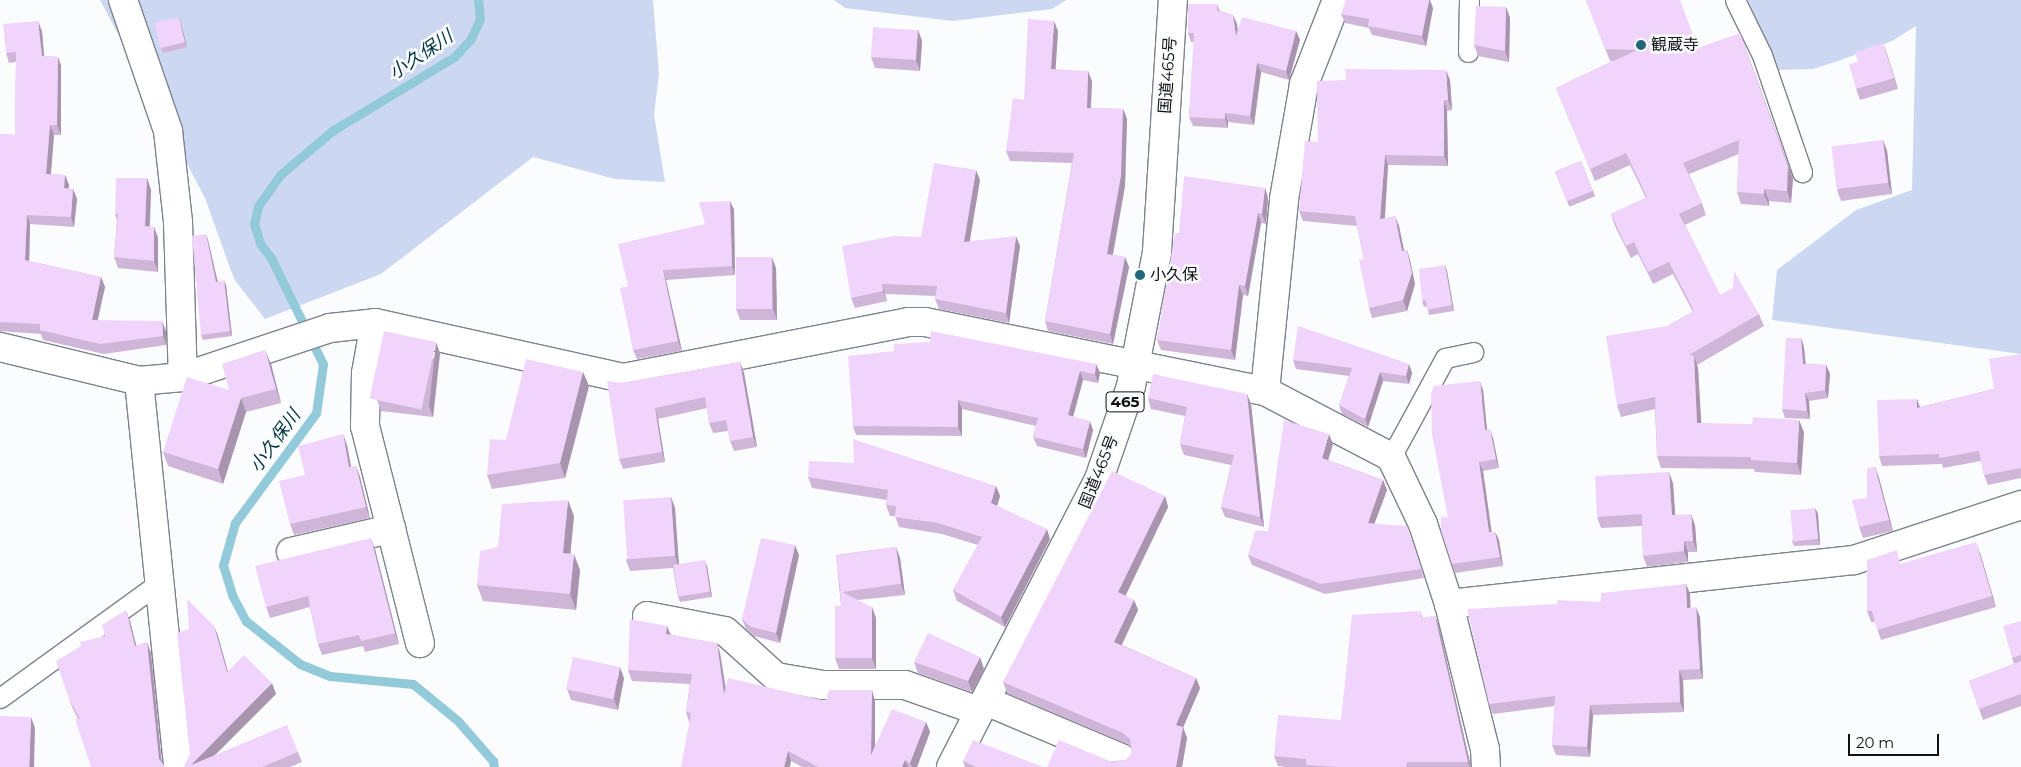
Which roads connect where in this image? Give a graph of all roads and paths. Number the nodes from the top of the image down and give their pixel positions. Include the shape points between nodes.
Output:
1 (123, 0) edge
2 (1173, 0) edge
3 (1337, 0) edge
4 (1469, 0) edge
5 (1735, 0) edge
6 (1468, 52) dead end
7 (1802, 172) dead end
8 (375, 323) junction
9 (0, 347) edge
10 (1473, 352) dead end
11 (1135, 363) junction
12 (183, 377) junction
13 (139, 381) junction
14 (1265, 392) junction
15 (1391, 457) junction
16 (2021, 505) edge
17 (391, 529) junction
18 (291, 552) dead end
19 (159, 583) junction
20 (1449, 604) junction
21 (647, 616) dead end
22 (420, 642) dead end
23 (0, 698) edge
24 (983, 706) junction
25 (1122, 758) dead end
26 (178, 767) edge
27 (951, 767) edge
28 (1486, 767) edge

1 - 12 main road via 168,131 178,222
2 - 11 main road, 国道465号 / 465 via 1157,252
3 - 14 main road via 1304,84 1284,199
4 - 6 lane
5 - 7 lane via 1762,55
8 - 11 main road via 623,378 908,322 925,322
8 - 12 main road via 330,328
8 - 17 main road via 366,373 365,426
9 - 13 main road
10 - 15 lane via 1445,358
11 - 14 main road
11 - 24 main road, 国道465号 / 465 via 1131,386 1099,479
12 - 13 main road
13 - 19 main road
14 - 15 main road
15 - 20 main road via 1423,524
16 - 20 main road via 1854,560
17 - 18 main road
17 - 22 main road
19 - 23 lane
19 - 26 main road
20 - 28 main road via 1485,749
21 - 24 main road via 725,631 776,677 824,685 905,685
24 - 25 main road
24 - 27 main road, 国道465号 / 465

